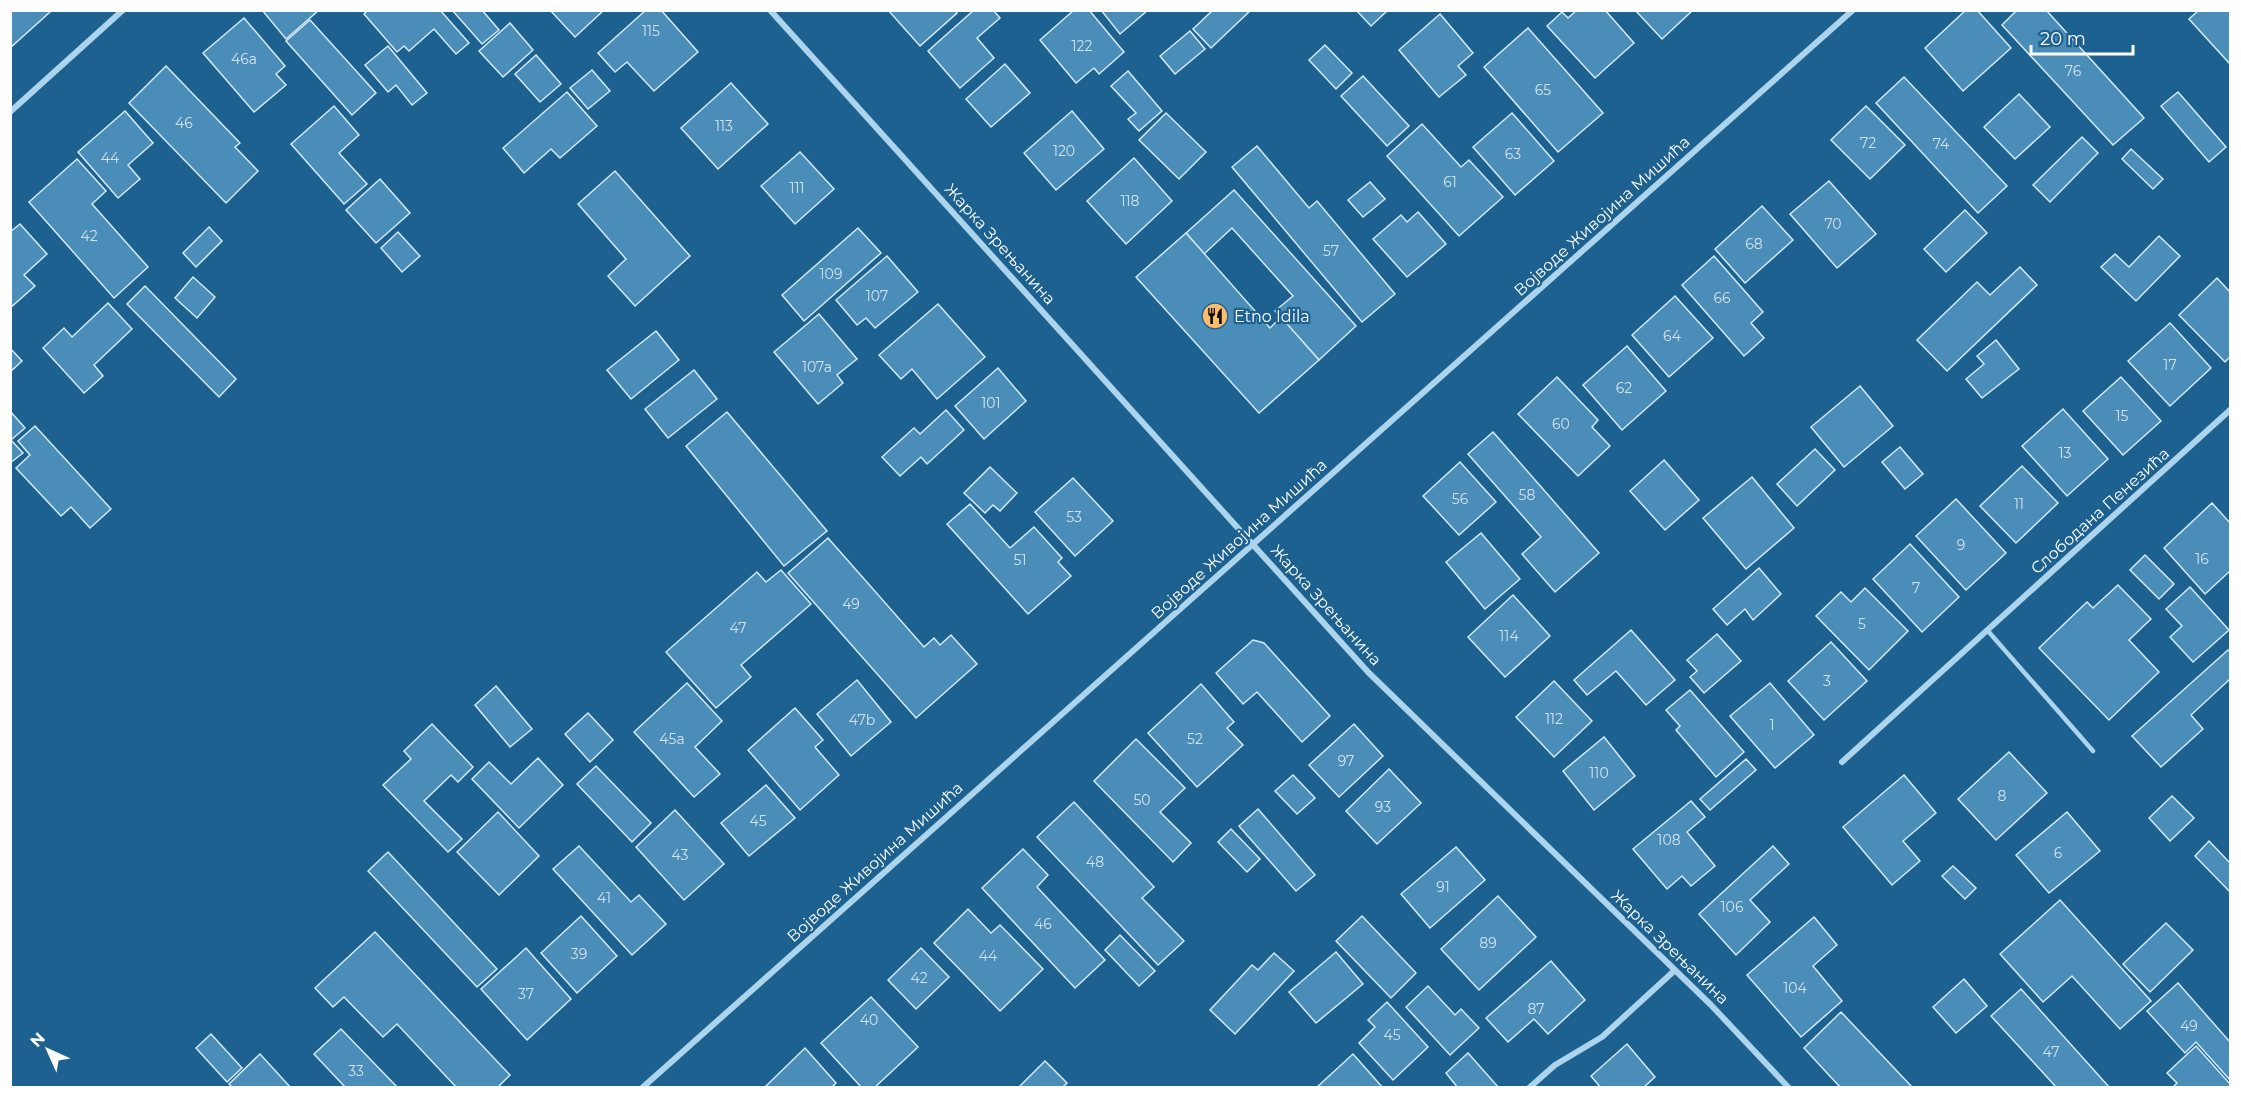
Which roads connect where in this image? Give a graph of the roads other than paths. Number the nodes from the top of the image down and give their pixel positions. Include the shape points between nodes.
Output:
1 (123, 10) edge
2 (770, 10) edge
3 (1853, 10) edge
4 (10, 112) edge
5 (2230, 410) edge
6 (1254, 544) junction
7 (1988, 631) junction
8 (2093, 751) dead end
9 (1842, 762) dead end
10 (1674, 971) junction
11 (642, 1088) edge
12 (1529, 1088) edge
13 (1789, 1088) edge

1 - 4 street
2 - 6 street, Жарка Зрењанина
3 - 6 street, Војводе Живојина Мишића
5 - 7 street, Слободана Пенезића
6 - 10 street, Жарка Зрењанина via 1368,672
6 - 11 street, Војводе Живојина Мишића
7 - 8 lane
7 - 9 street, Слободана Пенезића
10 - 12 street via 1602,1037 1555,1065
10 - 13 street, Жарка Зрењанина

